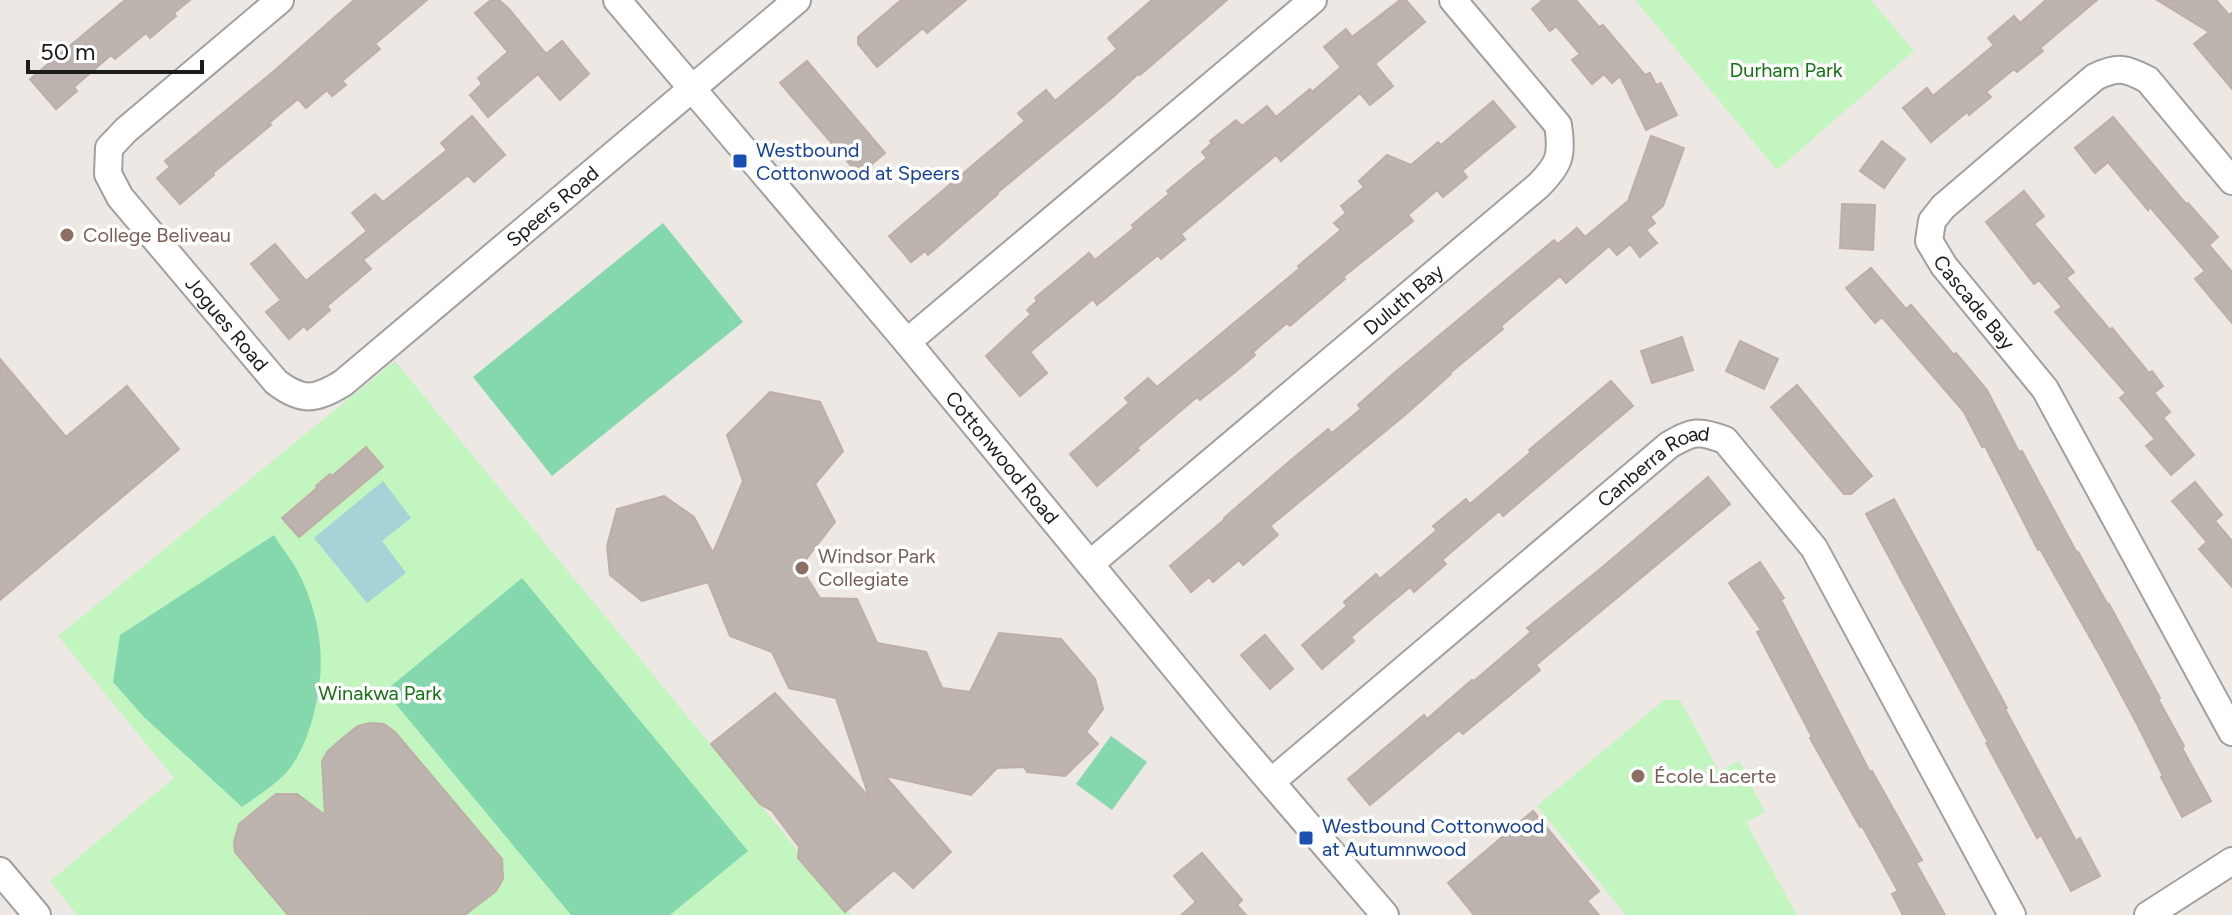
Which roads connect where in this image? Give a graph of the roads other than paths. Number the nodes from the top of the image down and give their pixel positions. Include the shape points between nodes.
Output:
1 (280, 0) edge
2 (617, 0) edge
3 (797, 0) edge
4 (1313, 0) edge
5 (1453, 0) edge
6 (691, 90) junction
7 (2232, 181) edge
8 (907, 342) junction
9 (302, 397) joint
10 (1090, 564) junction
11 (2232, 732) edge
12 (1271, 782) junction
13 (2232, 861) edge
14 (0, 871) edge
15 (37, 915) edge
16 (1385, 915) edge
17 (2012, 915) edge
18 (2148, 915) edge

1 - 9 street, Jogues Road via 126,130 109,148 108,174 126,204 276,382
2 - 6 street, Cottonwood Road
3 - 6 street, Speers Road
4 - 8 street
5 - 10 street, Duluth Bay via 1558,125 1562,150 1554,170
6 - 8 street, Cottonwood Road
6 - 9 street, Speers Road via 343,383 324,395
7 - 11 street, Cascade Bay via 2148,80 2130,70 2111,70 2095,77 1943,207 1932,221 1929,241 2045,389
8 - 10 street, Cottonwood Road
10 - 12 street, Cottonwood Road
12 - 16 street, Cottonwood Road
12 - 17 street, Canberra Road via 1669,445 1687,434 1704,432 1725,440 1814,548
13 - 18 street
14 - 15 street

